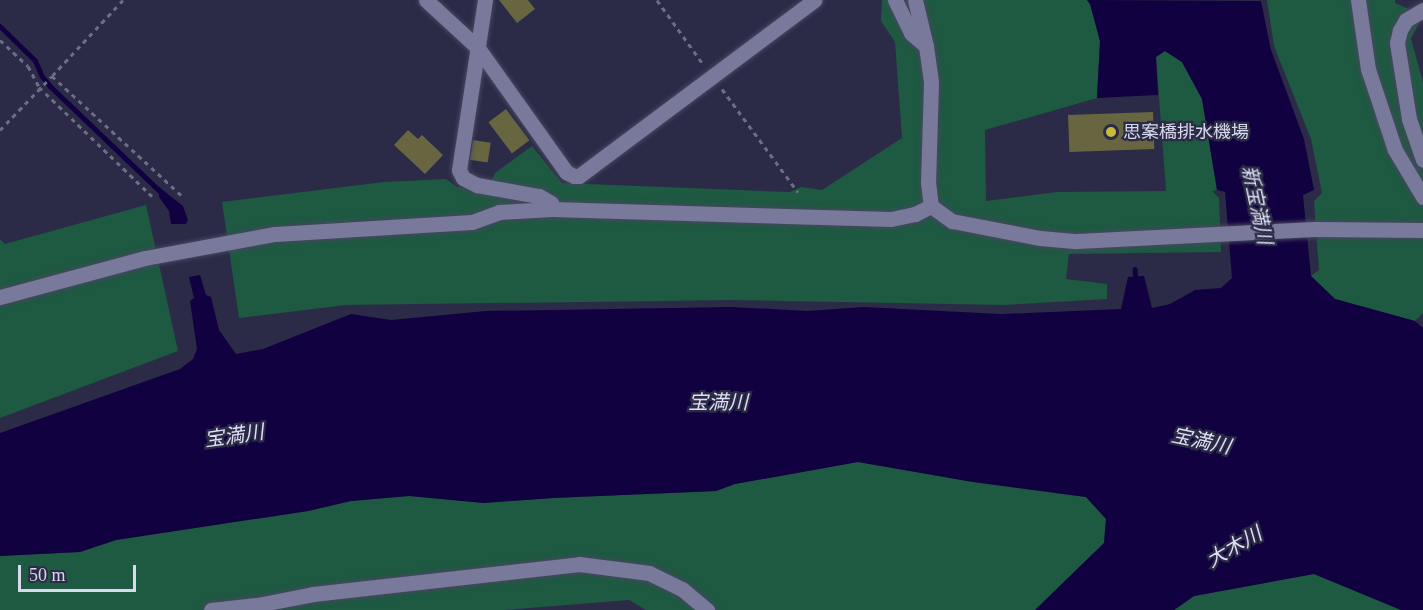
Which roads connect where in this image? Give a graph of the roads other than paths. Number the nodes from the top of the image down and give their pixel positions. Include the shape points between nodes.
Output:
1 (426, 0) edge
2 (485, 0) edge
3 (814, 0) edge
4 (895, 0) edge
5 (915, 0) edge
6 (1358, 0) edge
7 (1423, 10) edge
8 (926, 46) junction
9 (478, 48) junction
10 (1423, 160) edge
11 (1423, 197) edge
12 (931, 206) junction
13 (552, 209) junction
14 (1423, 230) edge
15 (0, 297) edge
16 (252, 608) edge
17 (211, 610) edge
18 (707, 610) edge

1 - 9 street
2 - 9 street
3 - 9 street via 579,176 566,172
4 - 8 street via 911,33
5 - 8 street
6 - 11 street via 1368,69 1391,140
7 - 10 street via 1406,20 1397,43 1408,119
8 - 12 street via 931,83
9 - 13 street via 459,170 463,178 477,185 539,196 551,203
12 - 13 street via 891,219
12 - 14 street via 952,221 1077,241 1314,229
13 - 15 street via 499,212 472,222 275,234 146,258
16 - 17 street
16 - 18 street via 313,594 579,564 649,573 682,589

